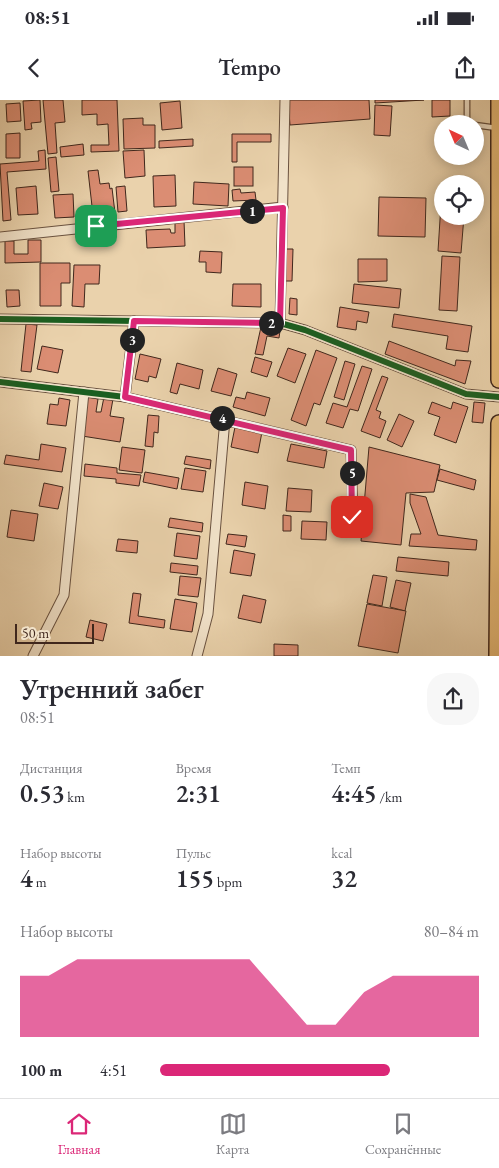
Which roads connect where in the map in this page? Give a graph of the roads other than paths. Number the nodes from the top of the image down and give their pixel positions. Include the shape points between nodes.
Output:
1 (285, 100) edge
2 (467, 100) edge
3 (499, 100) edge
4 (467, 115) edge
5 (484, 126) edge
6 (498, 128) edge
7 (283, 208) junction
8 (0, 237) edge
9 (0, 319) edge
10 (134, 321) junction
11 (280, 323) junction
12 (499, 380) edge
13 (0, 382) edge
14 (84, 392) junction
15 (499, 396) edge
16 (125, 397) junction
17 (225, 419) junction
18 (499, 423) edge
19 (352, 517) dead end
20 (33, 656) edge
21 (197, 656) edge
22 (497, 656) edge

1 - 7 street
2 - 4 lane
3 - 6 main road
5 - 6 lane
6 - 12 main road
7 - 8 street
7 - 11 street
9 - 10 street
10 - 11 street
10 - 16 street
11 - 15 street via 466,394
13 - 14 street
14 - 16 street
14 - 20 street via 64,595
16 - 17 street
17 - 19 street via 351,450
17 - 21 street via 208,614
18 - 22 main road

